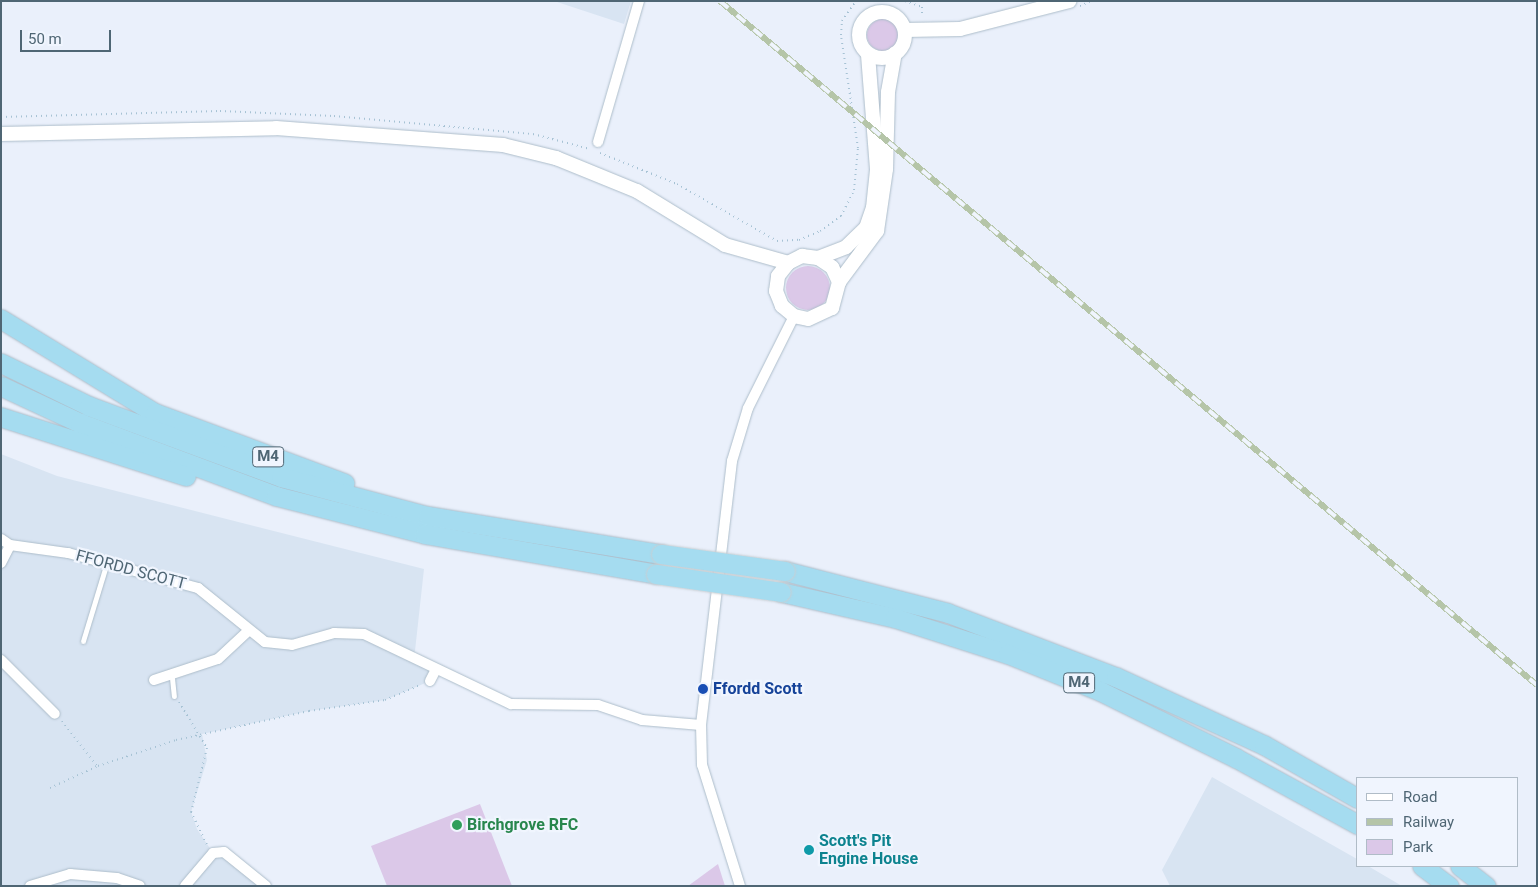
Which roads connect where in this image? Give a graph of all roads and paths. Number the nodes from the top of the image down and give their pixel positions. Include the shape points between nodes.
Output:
1 (639, 1) edge
2 (856, 1) edge
3 (1070, 1) edge
4 (905, 30) junction
5 (868, 54) junction
6 (895, 54) junction
7 (1, 134) edge
8 (598, 142) joint
9 (818, 258) junction
10 (788, 263) junction
11 (839, 282) junction
12 (794, 316) junction
13 (1, 319) edge
14 (1, 363) edge
15 (1, 386) edge
16 (1, 417) edge
17 (276, 496) junction
18 (559, 538) junction
19 (5, 542) edge
20 (107, 562) junction
21 (1, 563) edge
22 (247, 632) junction
23 (83, 641) dead end
24 (1, 660) edge
25 (435, 671) junction
26 (172, 678) junction
27 (154, 680) dead end
28 (430, 681) joint
29 (174, 696) joint
30 (52, 707) joint
31 (702, 725) junction
32 (202, 734) junction
33 (98, 766) junction
34 (50, 788) dead end
35 (1356, 797) edge
36 (1356, 823) edge
37 (213, 853) junction
38 (1423, 867) edge
39 (1461, 867) edge
40 (30, 886) edge
41 (140, 886) edge
42 (185, 886) edge
43 (266, 886) edge
44 (740, 886) edge
45 (1449, 886) edge
46 (1486, 886) edge

1 - 8 street
2 - 8 path via 842,21 841,35 858,148 854,190 841,216 820,231 799,240 777,241 677,184 595,151
3 - 4 main road via 960,29
4 - 5 main road via 891,14 870,15 859,34
4 - 6 main road via 903,46
5 - 6 main road via 883,58
5 - 9 main road via 877,169 873,208 866,228 846,247
6 - 11 main road via 888,92 886,169 877,231
7 - 10 main road via 276,128 503,146 556,158 637,191 725,245
9 - 10 main road via 802,256
9 - 11 main road via 832,267
10 - 12 main road via 778,276 776,291 782,306
11 - 12 main road via 838,296 821,316
12 - 31 street via 748,408 732,461
13 - 18 highway, M4 via 123,396 190,428 430,510
14 - 18 highway, M4 via 89,406 281,477 428,516
15 - 17 highway, M4 via 89,427
16 - 17 highway, M4 via 144,464
17 - 36 highway, M4, bridge via 443,538 781,592 894,618 1008,654 1100,691 1236,758
18 - 35 highway, M4, bridge via 785,571 948,613 1116,677 1264,745
19 - 20 street, FFORDD SCOTT
19 - 21 street
20 - 22 street, FFORDD SCOTT via 198,588
20 - 23 lane
22 - 25 street, FFORDD SCOTT via 265,642 292,645 334,633 364,634
22 - 26 street via 218,659
24 - 30 street
25 - 28 street
25 - 31 street, FFORDD SCOTT via 511,704 598,705 642,720
26 - 27 street
26 - 29 lane
28 - 32 path via 385,700
29 - 32 path
30 - 33 path
31 - 44 street via 702,765
32 - 33 path
32 - 37 path via 207,760 194,789 191,812
33 - 34 path
37 - 42 street
37 - 43 street via 224,852
38 - 45 highway
39 - 46 highway
40 - 41 street via 70,874 117,878

